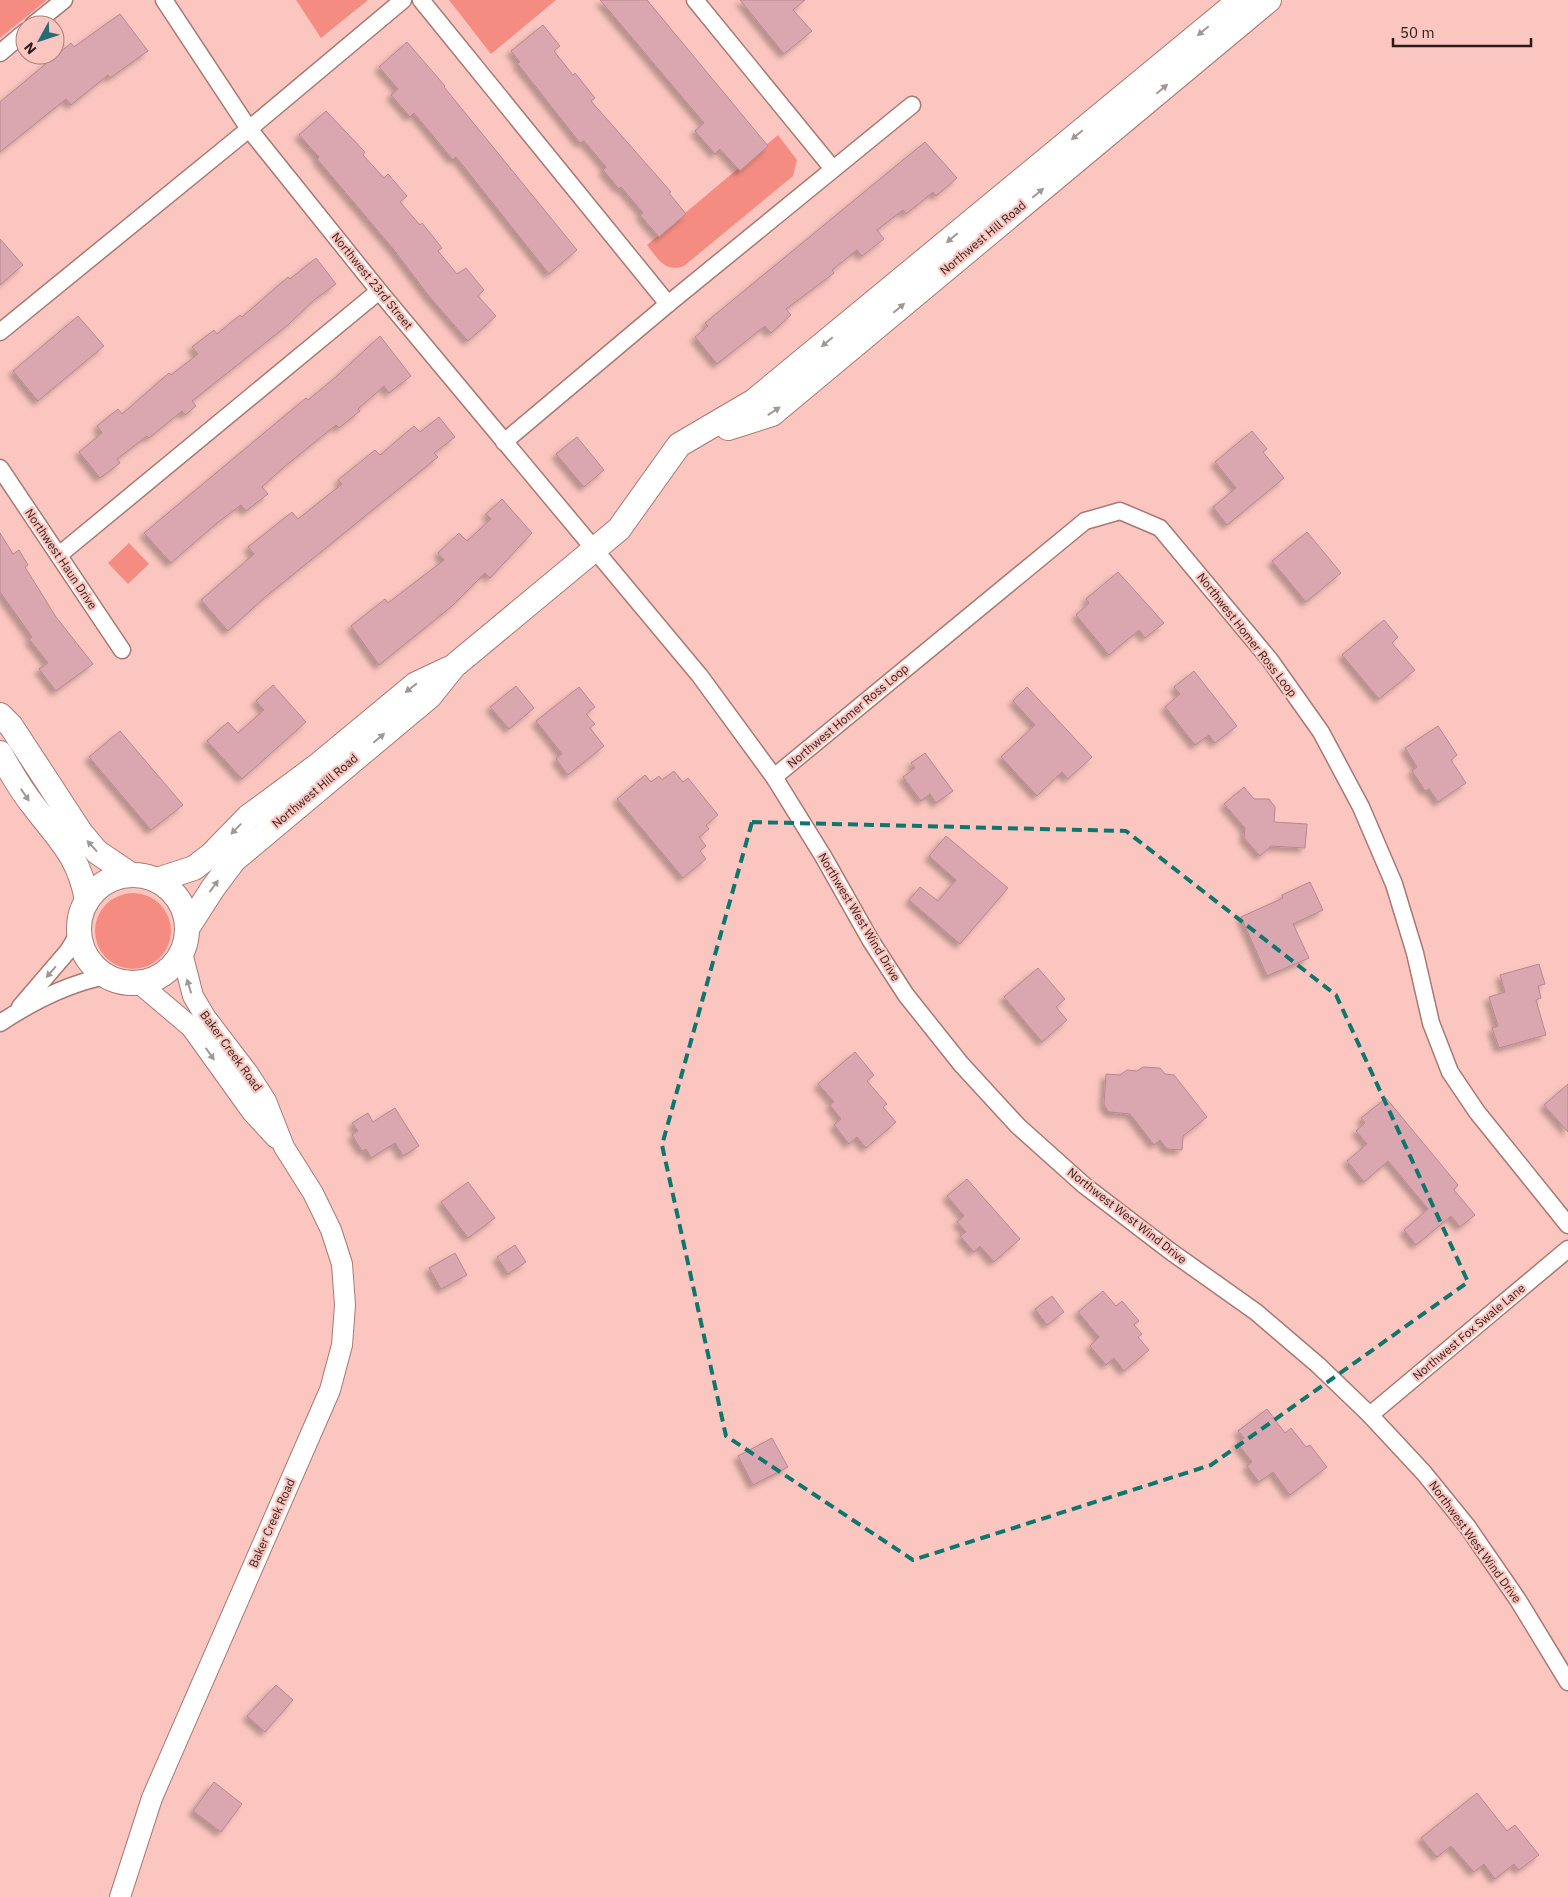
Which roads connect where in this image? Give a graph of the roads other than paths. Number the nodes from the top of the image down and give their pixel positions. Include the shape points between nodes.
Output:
1 (64, 0) edge
2 (164, 0) edge
3 (402, 0) edge
4 (421, 0) edge
5 (695, 0) edge
6 (1240, 0) edge
7 (1269, 0) edge
8 (46, 15) edge
9 (15, 40) edge
10 (0, 52) edge
11 (912, 105) dead end
12 (249, 129) junction
13 (833, 169) junction
14 (379, 291) junction
15 (668, 304) junction
16 (0, 332) edge
17 (504, 442) junction
18 (679, 445) junction
19 (0, 468) edge
20 (595, 550) junction
21 (59, 555) junction
22 (122, 650) dead end
23 (454, 666) junction
24 (0, 715) edge
25 (0, 753) edge
26 (774, 777) junction
27 (131, 875) junction
28 (157, 880) junction
29 (87, 901) junction
30 (188, 927) junction
31 (79, 933) junction
32 (182, 953) junction
33 (107, 976) junction
34 (138, 984) junction
35 (15, 1013) junction
36 (0, 1023) edge
37 (284, 1147) junction
38 (1568, 1225) edge
39 (1568, 1249) edge
40 (1370, 1415) junction
41 (1568, 1682) edge
42 (120, 1897) edge

1 - 8 street
2 - 12 street, Northwest 23rd Street
3 - 12 street
4 - 15 street
5 - 13 street
6 -> 18 main road, Northwest Hill Road via 754,401
18 -> 7 main road, Northwest Hill Road via 772,414
9 - 10 street
11 - 13 street
12 - 14 street, Northwest 23rd Street
12 - 16 street
13 - 15 street
14 - 17 street, Northwest 23rd Street
14 - 21 street
15 - 17 street
17 - 20 street, Northwest 23rd Street
18 - 20 main road, Northwest Hill Road via 619,529
19 - 21 street, Northwest Haun Drive
20 - 23 main road, Northwest Hill Road
20 - 26 street, Northwest West Wind Drive via 700,676
21 - 22 street, Northwest Haun Drive
23 -> 28 main road, Northwest Hill Road via 416,684 317,766 248,817 194,868
30 -> 23 main road, Northwest Hill Road via 234,860 430,696
27 -> 24 main road via 97,852 81,833 11,726
25 -> 29 main road via 32,804 78,865
26 - 38 street, Northwest Homer Ross Loop via 1085,521 1120,511 1160,528 1270,660 1320,732 1361,807 1394,884 1415,953 1431,1023 1450,1072 1477,1112
26 - 40 street, Northwest West Wind Drive via 871,941 906,995 960,1064 1018,1126 1085,1186 1256,1312
27 - 28 main road
27 - 29 main road via 106,882
28 - 30 main road via 179,899
29 - 31 main road via 80,916
30 - 32 main road
31 - 33 main road via 87,958
31 -> 35 street via 64,957
32 - 34 main road via 164,974
37 -> 32 street, Baker Creek Road via 266,1101 193,996
33 - 34 main road
33 - 35 street via 66,988
34 -> 37 street, Baker Creek Road via 191,1027 252,1112
35 - 36 street
37 - 42 street, Baker Creek Road via 313,1193 331,1230 342,1264 345,1305 342,1345 330,1390 152,1798
39 - 40 street, Northwest Fox Swale Lane
40 - 41 street, Northwest West Wind Drive via 1467,1526 1518,1600

